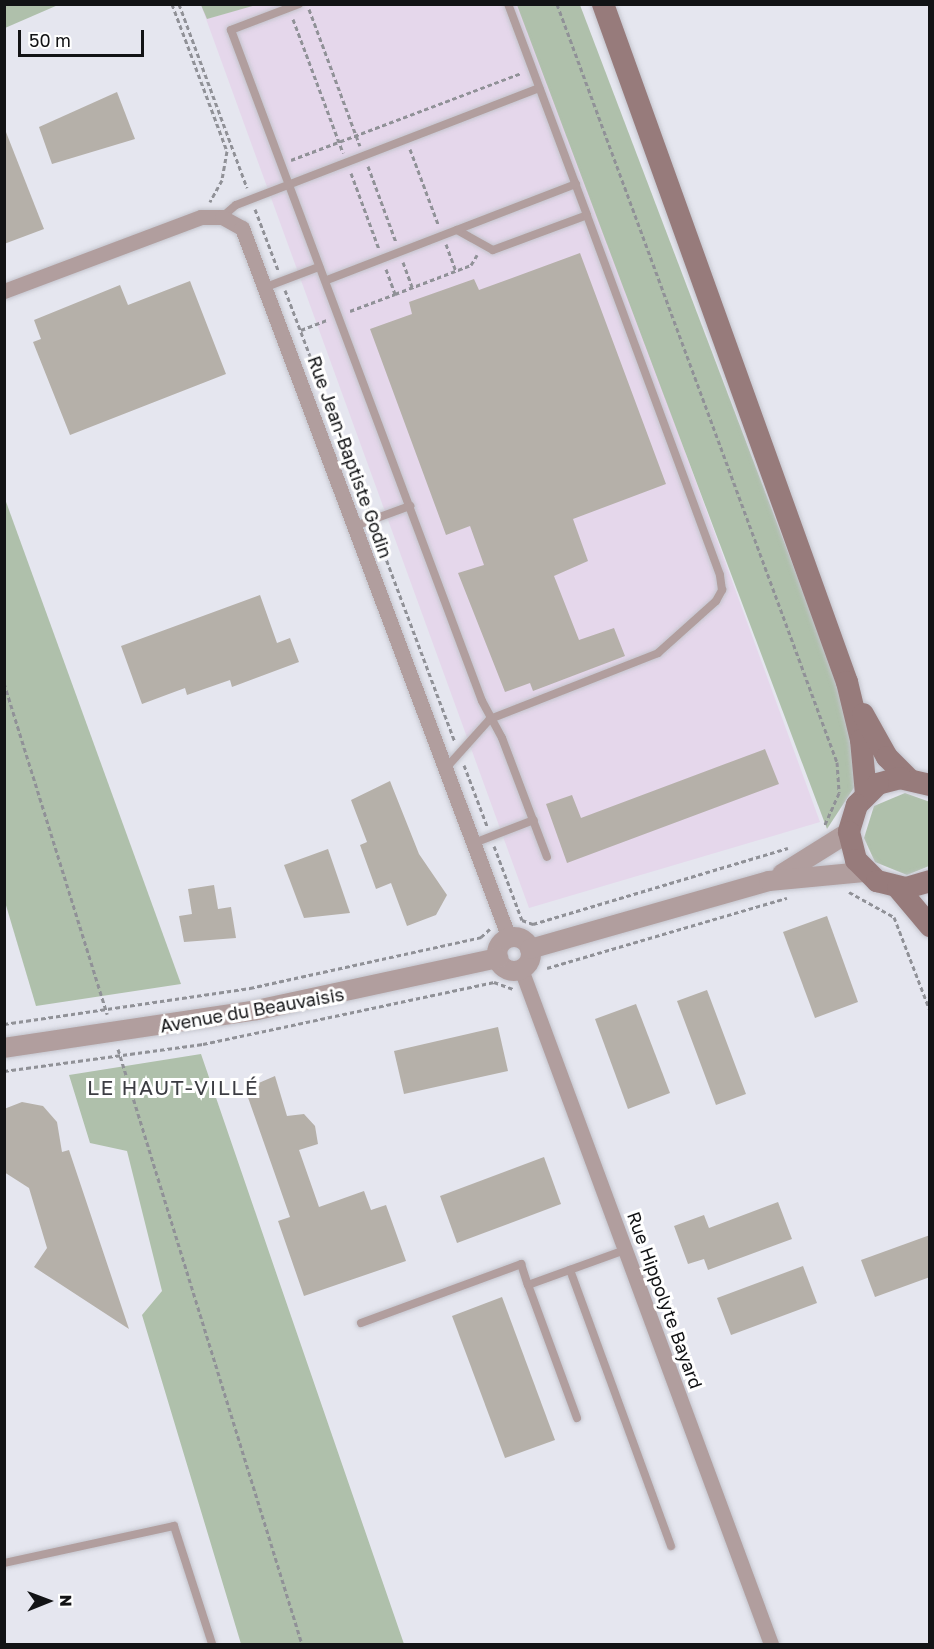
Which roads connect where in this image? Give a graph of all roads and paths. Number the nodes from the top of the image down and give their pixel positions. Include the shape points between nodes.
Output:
1 (172, 4) edge
2 (179, 4) edge
3 (299, 4) edge
4 (508, 4) edge
5 (557, 4) edge
6 (587, 4) edge
7 (603, 4) edge
8 (532, 69) junction
9 (539, 88) junction
10 (399, 119) junction
11 (406, 139) junction
12 (281, 163) junction
13 (289, 184) junction
14 (576, 184) junction
15 (251, 199) junction
16 (587, 215) junction
17 (201, 217) junction
18 (222, 217) junction
19 (457, 230) junction
20 (443, 236) junction
21 (319, 267) junction
22 (456, 271) dead end
23 (327, 280) junction
24 (282, 281) junction
25 (266, 287) junction
26 (4, 291) edge
27 (730, 363) junction
28 (410, 506) junction
29 (372, 520) junction
30 (355, 526) junction
31 (847, 682) junction
32 (4, 683) edge
33 (490, 720) junction
34 (459, 753) junction
35 (446, 768) junction
36 (919, 782) edge
37 (866, 794) junction
38 (534, 820) junction
39 (849, 832) junction
40 (491, 836) junction
41 (474, 843) junction
42 (799, 844) dead end
43 (826, 850) junction
44 (547, 857) dead end
45 (833, 872) junction
46 (864, 872) junction
47 (769, 881) junction
48 (930, 881) edge
49 (898, 888) junction
50 (796, 896) dead end
51 (522, 920) junction
52 (930, 926) edge
53 (506, 930) junction
54 (530, 949) junction
55 (498, 958) junction
56 (547, 968) dead end
57 (521, 969) junction
58 (495, 982) dead end
59 (106, 1011) junction
60 (930, 1011) edge
61 (4, 1024) edge
62 (113, 1035) junction
63 (4, 1048) edge
64 (120, 1057) junction
65 (4, 1071) edge
66 (625, 1250) junction
67 (570, 1270) junction
68 (528, 1285) junction
69 (361, 1323) dead end
70 (577, 1418) dead end
71 (671, 1546) dead end
72 (4, 1563) edge
73 (212, 1644) edge
74 (302, 1644) edge
75 (771, 1644) edge

1 - 17 path via 227,151 222,180
2 - 15 path
3 - 12 lane via 231,30
4 - 8 lane
5 - 43 path via 837,762 839,793 821,837
6 - 27 main road
7 - 27 main road
8 - 9 lane
8 - 10 path
9 - 11 lane
9 - 14 lane
10 - 11 path
10 - 12 path
11 - 13 lane
11 - 20 path
12 - 13 lane
13 - 15 lane
13 - 21 lane
14 - 16 lane
14 - 19 lane
15 - 18 lane
15 - 24 path
16 - 19 lane via 494,250
16 - 33 lane via 720,575 722,590 716,601 658,653
17 - 18 street
17 - 26 street
18 - 25 street, Rue Jean-Baptiste Godin via 246,234
19 - 20 lane
20 - 22 path
20 - 23 lane
21 - 23 lane
21 - 24 lane
23 - 28 lane
24 - 25 lane
24 - 29 path
25 - 30 street, Rue Jean-Baptiste Godin
27 - 31 main road
28 - 29 lane
28 - 33 lane
29 - 30 lane
29 - 34 path
30 - 35 street, Rue Jean-Baptiste Godin
31 - 36 main road via 887,757
31 - 37 main road via 861,740
32 - 59 path
33 - 34 lane
33 - 38 lane via 502,738
34 - 35 lane
34 - 40 path
35 - 41 street, Rue Jean-Baptiste Godin
36 - 37 main road via 885,781
37 - 39 main road via 853,811
38 - 40 lane
38 - 44 lane
39 - 43 street
39 - 46 main road via 852,854
40 - 41 lane
40 - 51 path
41 - 53 street, Rue Jean-Baptiste Godin
42 - 51 path via 533,924
43 - 47 street
45 - 46 street
45 - 47 street
45 - 60 path via 843,889 894,917
46 - 49 main road
47 - 54 street
48 - 49 main road
49 - 52 main road
50 - 56 path
51 - 53 path
53 - 54 street
53 - 55 street
53 - 59 path via 250,988
54 - 57 street via 529,961
55 - 57 street via 507,969
55 - 62 street, Avenue du Beauvaisis via 335,996
57 - 66 street, Rue Hippolyte Bayard
58 - 64 path via 300,1026
59 - 61 path
59 - 62 path
62 - 63 street, Avenue du Beauvaisis
62 - 64 path
64 - 65 path
64 - 74 path
66 - 67 lane
66 - 75 street, Rue Hippolyte Bayard
67 - 68 lane
67 - 71 lane
68 - 69 lane via 521,1264
68 - 70 lane
72 - 73 lane via 174,1526

